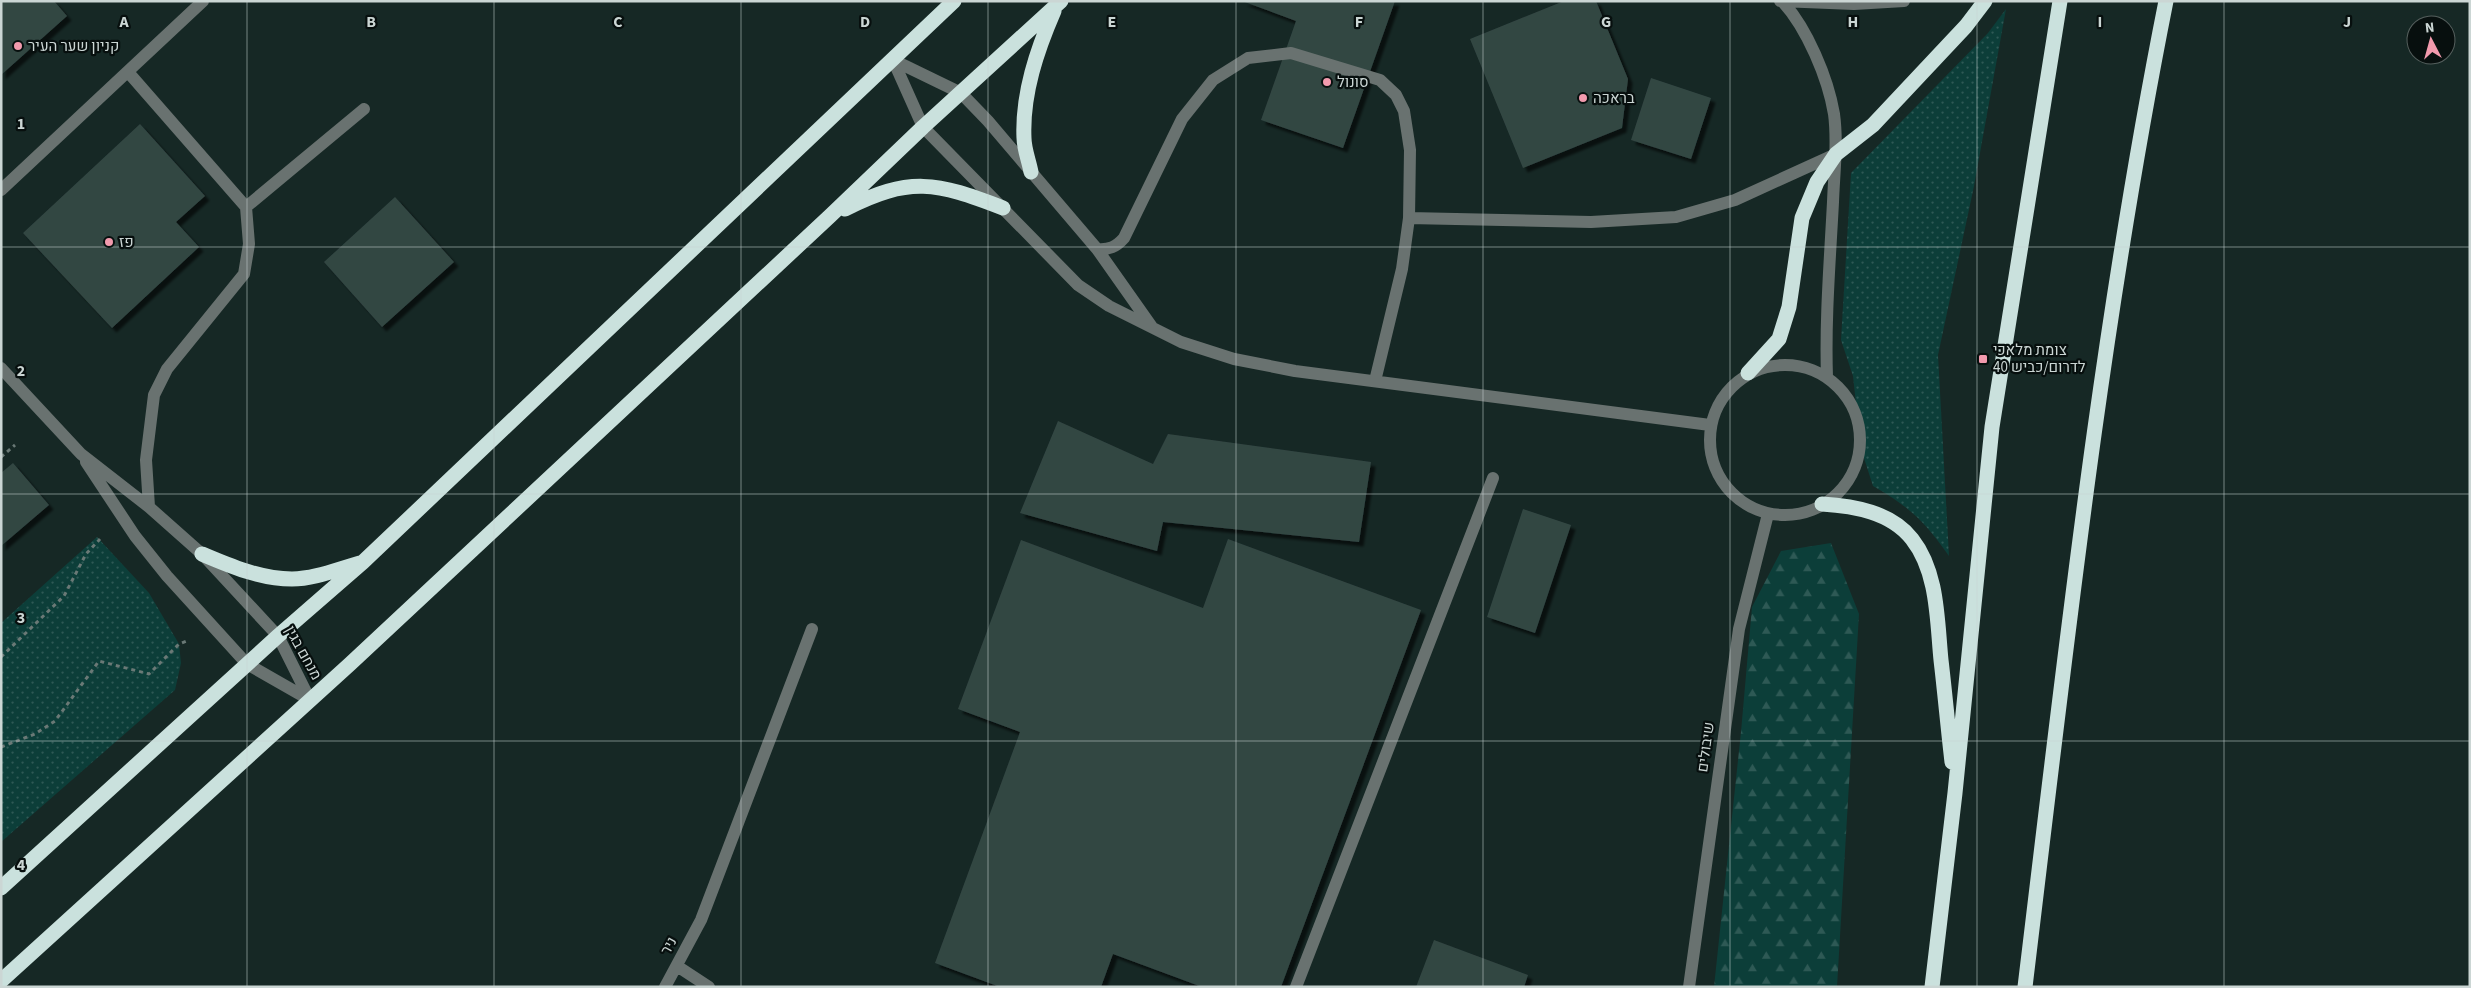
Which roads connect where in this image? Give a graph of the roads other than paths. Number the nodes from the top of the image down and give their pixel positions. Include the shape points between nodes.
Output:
1 (203, 1) edge
2 (954, 1) edge
3 (1782, 1) edge
4 (1904, 1) edge
5 (1985, 1) edge
6 (2060, 1) edge
7 (2166, 1) edge
8 (1059, 3) edge
9 (893, 60) junction
10 (128, 72) junction
11 (961, 93) junction
12 (364, 109) dead end
13 (923, 126) junction
14 (1836, 154) junction
15 (1031, 172) junction
16 (1, 190) edge
17 (246, 207) junction
18 (1003, 208) junction
19 (830, 216) junction
20 (1409, 218) junction
21 (1097, 249) junction
22 (1154, 329) junction
23 (1, 368) edge
24 (1748, 373) junction
25 (1827, 377) junction
26 (1376, 381) junction
27 (1710, 425) junction
28 (81, 454) junction
29 (1493, 478) dead end
30 (1822, 504) junction
31 (149, 507) junction
32 (1768, 514) junction
33 (202, 554) junction
34 (364, 562) junction
35 (812, 629) dead end
36 (278, 636) junction
37 (247, 664) junction
38 (310, 700) junction
39 (1955, 793) junction
40 (1, 888) edge
41 (677, 966) junction
42 (1, 981) edge
43 (665, 987) edge
44 (709, 987) edge
45 (1296, 987) edge
46 (1689, 987) edge
47 (1932, 987) edge
48 (2025, 987) edge

1 - 10 street
2 - 9 highway
3 - 4 street via 1854,4
3 - 14 street via 1803,27 1824,75 1834,114
5 - 14 highway via 1966,26 1873,126
6 - 39 highway via 1992,426
7 - 48 highway via 2118,279 2083,512
8 - 11 highway
8 - 15 highway via 1040,45 1026,105 1024,139
9 - 11 street
9 - 13 street
9 - 34 highway
10 - 16 street
10 - 17 street
11 - 13 highway
11 - 15 street
12 - 17 street
13 - 18 street
13 - 19 highway
14 - 20 street via 1735,200 1676,217 1591,222
14 - 24 highway via 1817,182 1802,218 1789,307 1779,339
14 - 25 street
15 - 21 street
17 - 31 street via 250,244 244,274 167,369 154,395 146,460
18 - 19 highway via 960,191 932,185 908,186 874,195
18 - 22 street via 1078,285
19 - 38 highway
20 - 21 street via 1410,150 1404,111 1396,95 1380,80 1290,53 1248,58 1213,80 1182,118 1124,238 1109,249
20 - 26 street via 1402,269
21 - 22 street
22 - 26 street via 1181,342 1234,359 1295,371
23 - 28 street, מנחם בגין
24 - 25 street via 1768,366 1791,364 1810,368
24 - 27 street via 1730,387 1717,405
25 - 30 street via 1842,390 1852,406 1860,444 1848,481 1833,498
26 - 27 street
27 - 32 street via 1709,448 1715,471 1728,491 1746,505
28 - 31 street, מנחם בגין
28 - 37 street, מנחם בגין via 135,536 166,576
29 - 45 street
30 - 32 street via 1813,510 1791,515
30 - 39 highway via 1851,506 1896,524 1912,539 1927,564 1934,594
31 - 33 street, מנחם בגין
32 - 46 street, שיבולים via 1739,630
33 - 34 highway via 236,568 292,579
33 - 36 street, מנחם בגין
34 - 36 highway
35 - 41 street, ניר via 702,920
36 - 37 highway
36 - 38 street, מנחם בגין
37 - 38 street, מנחם בגין
37 - 40 highway
38 - 42 highway
39 - 47 highway
41 - 43 street, ניר
41 - 44 street

